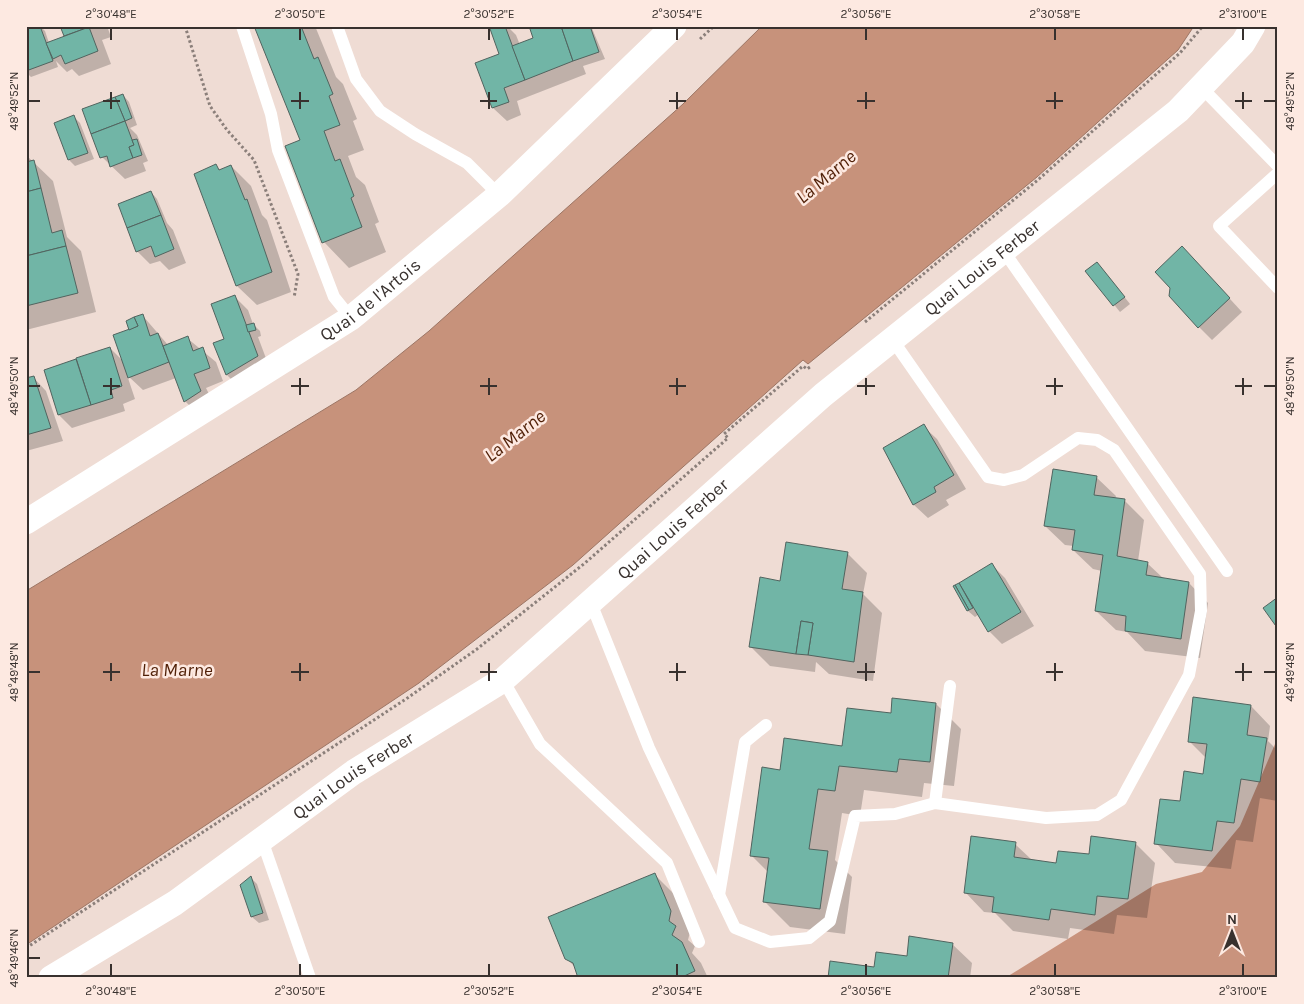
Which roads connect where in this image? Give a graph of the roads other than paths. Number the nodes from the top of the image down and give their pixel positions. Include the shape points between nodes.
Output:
1 (242, 26) edge
2 (337, 26) edge
3 (674, 26) edge
4 (1253, 26) edge
5 (1201, 87) junction
6 (1278, 166) edge
7 (1278, 173) edge
8 (499, 195) junction
9 (1003, 250) junction
10 (1278, 288) edge
11 (351, 318) junction
12 (892, 339) junction
13 (26, 522) edge
14 (1228, 571) dead end
15 (591, 603) junction
16 (503, 680) junction
17 (950, 686) dead end
18 (766, 725) dead end
19 (935, 803) junction
20 (262, 840) junction
21 (720, 895) junction
22 (699, 942) dead end
23 (51, 978) edge
24 (310, 978) edge

1 - 11 lane via 271,114 278,150 334,297
2 - 8 lane via 356,79 380,111 467,163
3 - 8 street, Quai de l'Artois
4 - 5 street, Quai Louis Ferber via 1243,43
5 - 6 lane
5 - 9 street, Quai Louis Ferber via 1178,111
7 - 10 lane via 1219,226
8 - 11 street, Quai de l'Artois
9 - 12 street, Quai Louis Ferber
9 - 14 lane
11 - 13 street, Quai de l'Artois
12 - 15 street, Quai Louis Ferber via 823,395
12 - 19 lane via 988,477 1004,480 1023,475 1078,438 1097,440 1114,450 1200,574 1201,611 1189,675 1121,800 1097,815 1046,818
15 - 16 street, Quai Louis Ferber
15 - 21 lane via 649,748
16 - 20 street, Quai Louis Ferber via 354,772
16 - 22 lane via 540,744 667,863
17 - 19 lane
18 - 21 lane via 745,742
19 - 21 lane via 895,814 855,816 830,921 810,938 770,942 735,928
20 - 23 street, Quai Louis Ferber via 175,903
20 - 24 lane

